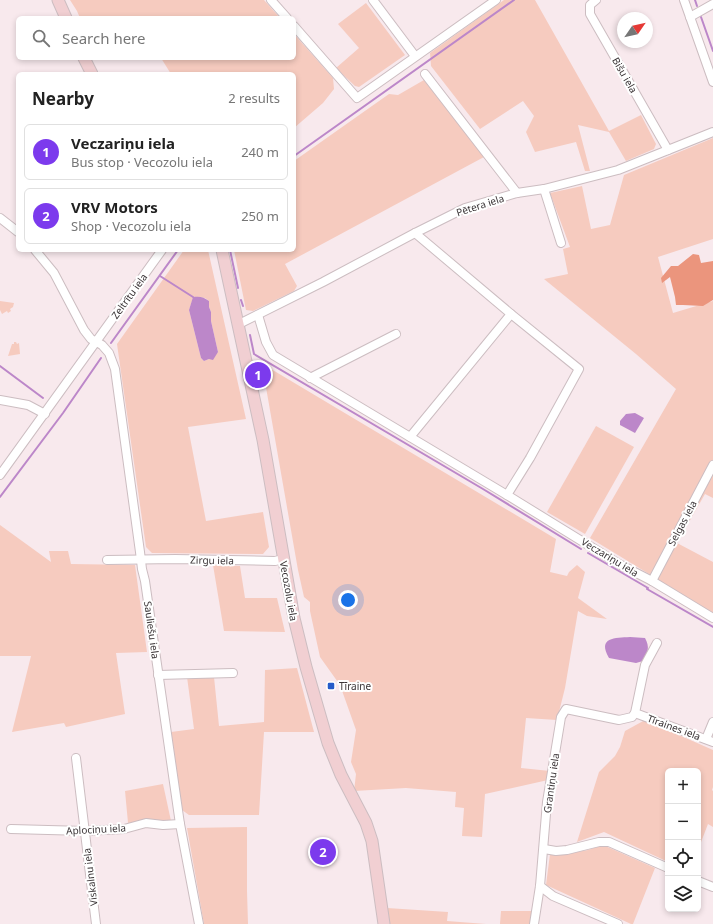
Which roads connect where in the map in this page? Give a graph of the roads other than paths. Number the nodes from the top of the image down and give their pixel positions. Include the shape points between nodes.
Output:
1 (58, 0) edge
2 (271, 0) edge
3 (374, 0) edge
4 (596, 0) edge
5 (684, 0) edge
6 (490, 2) edge
7 (713, 4) edge
8 (65, 16) edge
9 (285, 16) edge
10 (690, 16) junction
11 (296, 28) edge
12 (415, 56) junction
13 (85, 60) edge
14 (91, 72) edge
15 (425, 74) dead end
16 (713, 82) edge
17 (713, 132) edge
18 (668, 150) junction
19 (544, 189) junction
20 (517, 193) junction
21 (0, 218) edge
22 (16, 230) edge
23 (415, 233) junction
24 (561, 243) dead end
25 (37, 252) edge
26 (161, 252) edge
27 (222, 252) edge
28 (510, 314) junction
29 (258, 315) junction
30 (239, 324) junction
31 (396, 334) dead end
32 (96, 342) junction
33 (310, 378) junction
34 (0, 400) edge
35 (45, 414) junction
36 (410, 437) junction
37 (713, 465) edge
38 (0, 475) edge
39 (507, 495) junction
40 (283, 559) junction
41 (107, 560) dead end
42 (141, 560) junction
43 (652, 581) junction
44 (713, 618) edge
45 (657, 643) dead end
46 (233, 673) dead end
47 (158, 675) junction
48 (635, 713) junction
49 (713, 722) edge
50 (709, 741) edge
51 (76, 758) dead end
52 (180, 824) junction
53 (11, 829) dead end
54 (85, 831) junction
55 (544, 849) junction
56 (665, 867) edge
57 (701, 881) edge
58 (540, 886) junction
59 (713, 887) edge
60 (96, 924) edge
61 (199, 924) edge
62 (384, 924) edge
63 (534, 924) edge
64 (618, 924) edge

1 - 8 street
2 - 9 street
3 - 12 street
4 - 18 street, Bišu iela via 590,5 590,14
5 - 10 street
6 - 12 street
7 - 10 street
10 - 16 street
11 - 12 street via 357,98
13 - 14 street
15 - 20 street
17 - 18 street, Pētera iela
18 - 19 street, Pētera iela via 618,170
19 - 20 street, Pētera iela
19 - 24 street
20 - 23 street, Pētera iela via 465,208
21 - 22 street
23 - 28 street
23 - 29 street, Pētera iela
25 - 32 street via 54,273 84,330
26 - 32 street, Zeltrītu iela
27 - 30 street, Vecozolu iela
28 - 36 street
28 - 39 street via 579,369
29 - 30 street, Pētera iela
29 - 33 street, Veczariņu iela via 273,355
30 - 40 street, Vecozolu iela via 263,440
31 - 33 street
32 - 35 street, Zeltrītu iela
32 - 42 street, Sauliešu iela via 109,353 115,369
33 - 36 street, Veczariņu iela
34 - 35 street via 28,406
35 - 38 street, Zeltrītu iela
36 - 39 street, Veczariņu iela
37 - 43 street, Selgas iela
39 - 43 street, Veczariņu iela via 619,564
40 - 42 street, Zirgu iela
40 - 62 street, Vecozolu iela via 294,618 328,743 372,841
41 - 42 street, Zirgu iela
42 - 47 street, Sauliešu iela
43 - 44 street, Veczariņu iela
45 - 48 street via 645,665
46 - 47 street
47 - 52 street, Sauliešu iela
48 - 50 street, Tīraines iela
48 - 55 street, Grantiņu iela via 632,717 619,720 566,709 561,717 547,802
49 - 50 street
51 - 54 street, Viskalnu iela
52 - 54 street, Aplociņu iela via 146,823 124,829
52 - 61 street, Sauliešu iela
53 - 54 street, Aplociņu iela
54 - 60 street, Viskalnu iela
55 - 56 street via 567,850 609,842
55 - 58 street
57 - 59 street
58 - 63 street
58 - 64 street via 554,896

